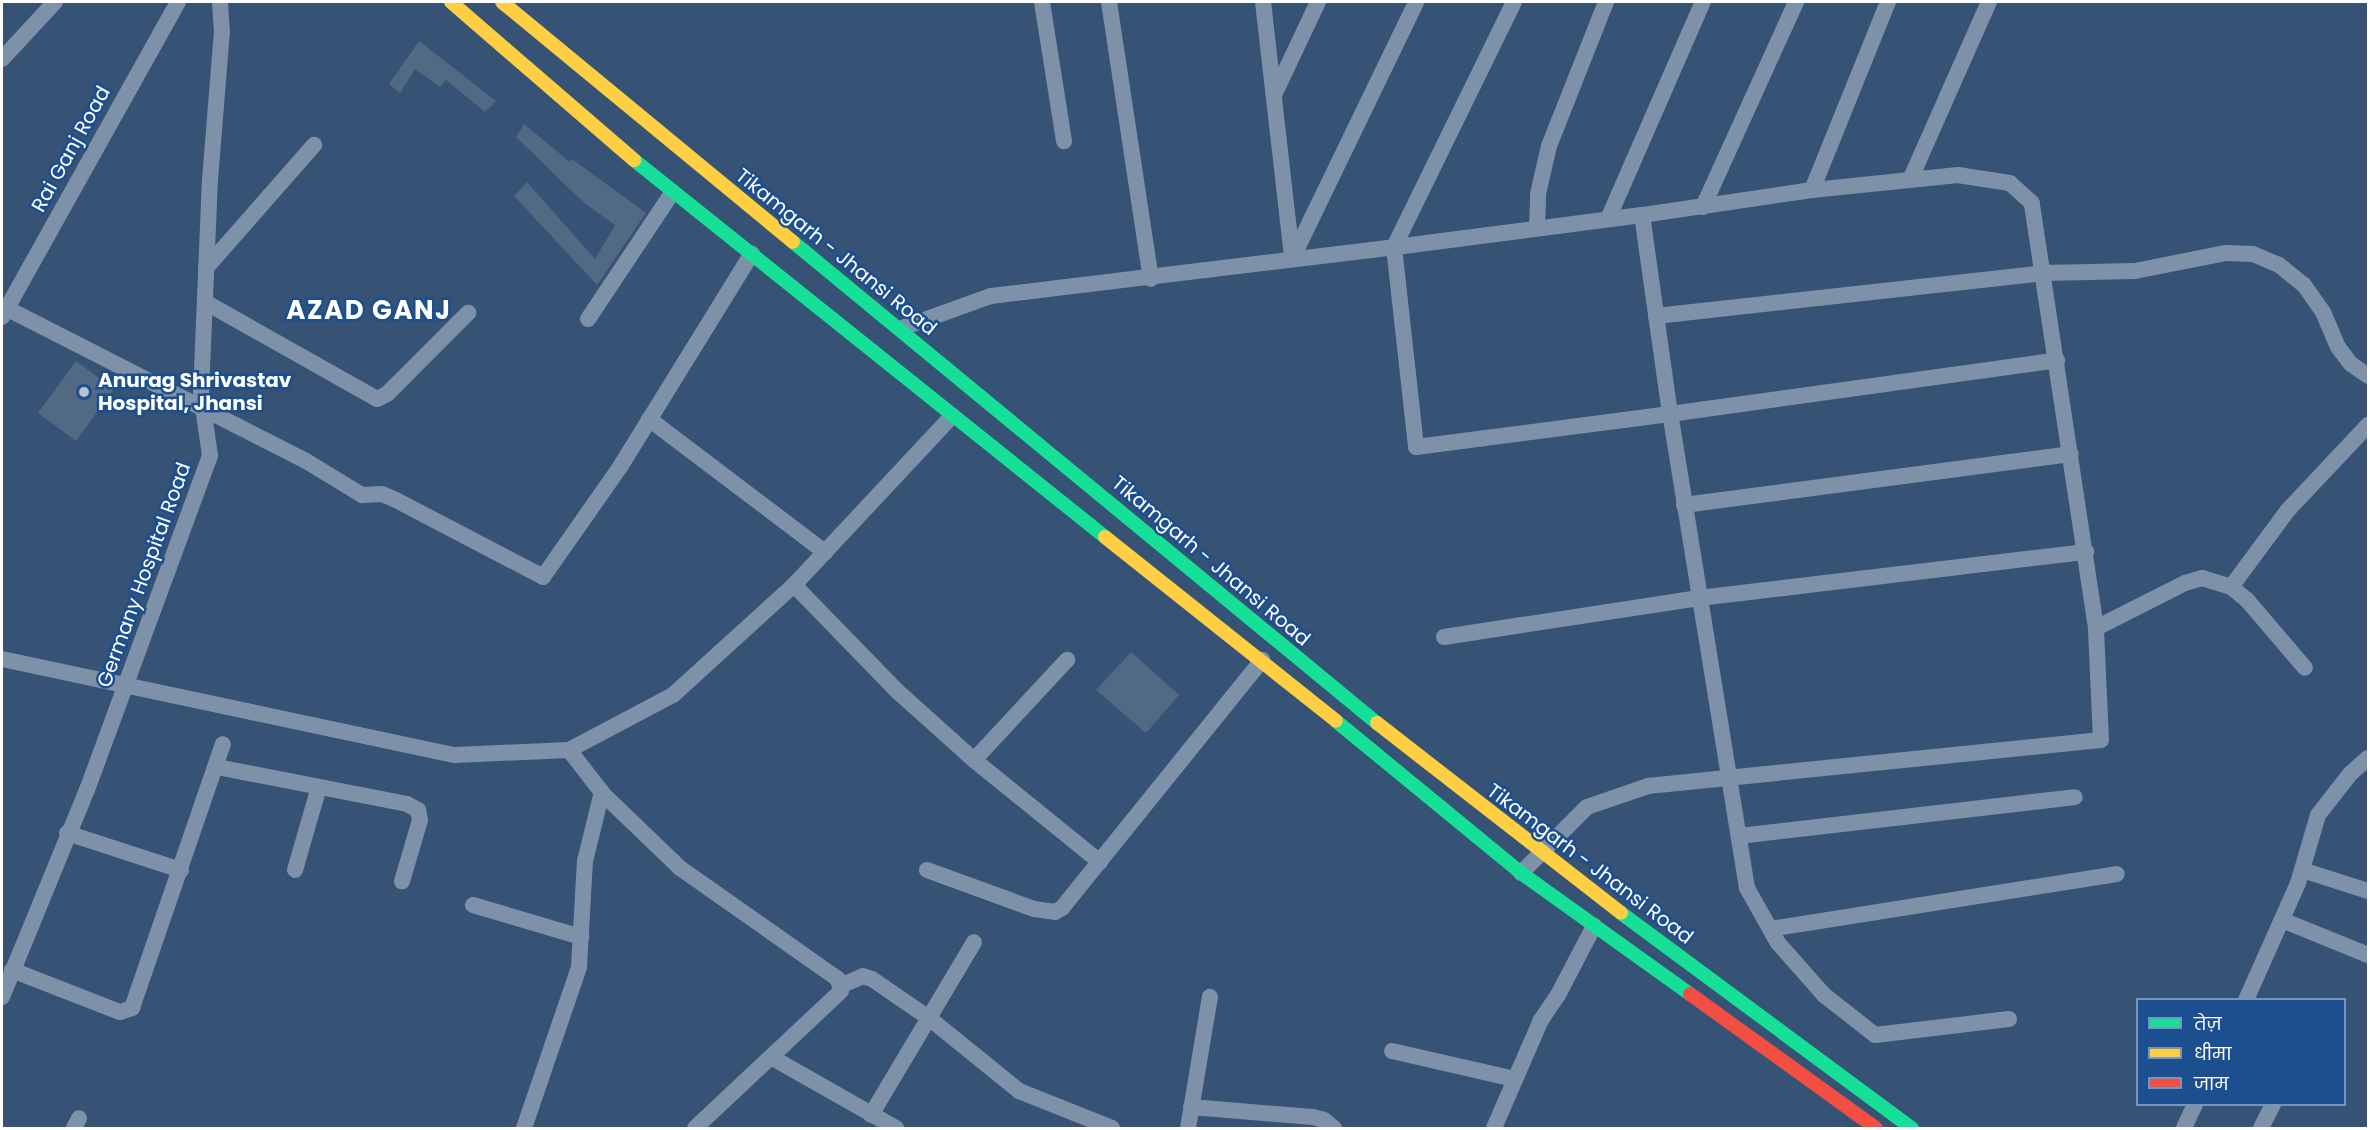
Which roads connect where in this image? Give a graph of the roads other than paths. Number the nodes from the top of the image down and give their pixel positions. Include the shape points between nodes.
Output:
1 (55, 2) edge
2 (178, 2) edge
3 (220, 2) edge
4 (451, 2) edge
5 (502, 2) edge
6 (1042, 2) edge
7 (1109, 2) edge
8 (1263, 2) edge
9 (1317, 2) edge
10 (1416, 2) edge
11 (1514, 2) edge
12 (1606, 2) edge
13 (1703, 2) edge
14 (1796, 2) edge
15 (1888, 2) edge
16 (1989, 2) edge
17 (2, 59) edge
18 (1274, 95) junction
19 (1064, 141) dead end
20 (314, 145) dead end
21 (1910, 180) junction
22 (1812, 190) junction
23 (672, 194) junction
24 (1703, 207) junction
25 (1642, 215) junction
26 (1608, 219) junction
27 (1537, 228) junction
28 (1394, 247) junction
29 (752, 253) junction
30 (1292, 259) junction
31 (206, 268) junction
32 (2044, 273) junction
33 (1151, 279) junction
34 (205, 302) junction
35 (3, 311) edge
36 (468, 313) dead end
37 (1656, 316) junction
38 (588, 319) dead end
39 (902, 328) junction
40 (2057, 360) junction
41 (2368, 376) edge
42 (203, 411) junction
43 (1670, 414) junction
44 (952, 416) junction
45 (649, 419) junction
46 (2368, 425) edge
47 (1048, 451) junction
48 (2071, 454) junction
49 (1026, 475) junction
50 (1684, 505) junction
51 (825, 552) junction
52 (2085, 552) junction
53 (794, 585) junction
54 (2231, 587) junction
55 (1699, 598) junction
56 (2096, 628) junction
57 (1444, 638) dead end
58 (2, 658) edge
59 (1067, 660) dead end
60 (1262, 660) junction
61 (2305, 668) dead end
62 (124, 686) junction
63 (223, 744) dead end
64 (569, 750) junction
65 (2368, 758) edge
66 (974, 760) junction
67 (217, 767) junction
68 (1731, 779) junction
69 (319, 787) junction
70 (602, 792) junction
71 (2075, 797) dead end
72 (67, 834) junction
73 (1739, 836) junction
74 (1540, 853) junction
75 (1100, 862) junction
76 (182, 870) junction
77 (295, 870) dead end
78 (927, 870) dead end
79 (2302, 870) junction
80 (1521, 873) junction
81 (2117, 874) dead end
82 (402, 881) dead end
83 (2368, 891) edge
84 (473, 905) dead end
85 (2282, 920) junction
86 (1594, 926) junction
87 (1770, 929) junction
88 (580, 937) junction
89 (974, 942) dead end
90 (2368, 955) edge
91 (12, 970) junction
92 (840, 986) junction
93 (2, 997) edge
94 (1210, 997) dead end
95 (2247, 998) edge
96 (929, 1018) junction
97 (2009, 1019) dead end
98 (1392, 1051) dead end
99 (771, 1057) junction
100 (1514, 1079) junction
101 (2194, 1106) edge
102 (2272, 1106) edge
103 (1191, 1107) junction
104 (872, 1114) junction
105 (524, 1128) edge
106 (695, 1128) edge
107 (896, 1128) edge
108 (1112, 1128) edge
109 (1188, 1128) edge
110 (1334, 1128) edge
111 (1494, 1128) edge
112 (1876, 1128) edge
113 (1912, 1128) edge
114 (2184, 1128) edge
115 (2261, 1128) edge

1 - 17 street
2 - 35 street, Rai Ganj Road
3 - 31 street, Germany Hospital Road via 222,32
4 - 23 street
5 - 39 street, Tikamgarh - Jhansi Road via 710,176
6 - 19 street
7 - 33 street
8 - 18 street
9 - 18 street
10 - 30 street
11 - 28 street
12 - 27 street via 1549,147 1538,194
13 - 26 street
14 - 24 street
15 - 22 street
16 - 21 street
18 - 30 street
20 - 31 street
21 - 22 street
21 - 32 street via 1958,175 2010,183 2032,203
22 - 24 street
23 - 29 street
23 - 38 street
24 - 25 street
25 - 26 street
25 - 37 street
26 - 27 street
27 - 28 street
28 - 30 street
28 - 43 street via 1416,447
29 - 44 street via 865,341
29 - 45 street
30 - 33 street
31 - 34 street, Germany Hospital Road
32 - 37 street
32 - 40 street
32 - 41 street via 2135,271 2226,253 2253,254 2279,265 2304,285 2323,312 2338,347 2351,364
33 - 39 street via 991,296
34 - 36 street via 377,399 387,394
34 - 42 street, Germany Hospital Road
35 - 42 street
37 - 43 street
39 - 47 street, Tikamgarh - Jhansi Road
40 - 43 street
40 - 48 street
42 - 45 street via 306,461 362,495 382,494 396,500 543,577
42 - 62 street, Germany Hospital Road via 210,456
43 - 50 street
44 - 49 street
44 - 51 street
45 - 51 street
46 - 54 street via 2288,510
47 - 49 street
47 - 74 street, Tikamgarh - Jhansi Road
48 - 50 street
48 - 52 street
49 - 60 street
50 - 55 street
51 - 53 street
52 - 55 street
52 - 56 street
53 - 64 street via 673,695
53 - 66 street via 896,690
54 - 56 street via 2202,578 2185,583
54 - 61 street via 2247,600
55 - 57 street
55 - 68 street
56 - 68 street via 2101,740
58 - 62 street
59 - 66 street
60 - 75 street
60 - 80 street
62 - 64 street via 455,755
62 - 72 street, Germany Hospital Road
63 - 67 street
64 - 70 street
65 - 79 street via 2350,774 2318,816
66 - 75 street
67 - 69 street
67 - 76 street
68 - 73 street
68 - 74 street via 1648,786 1618,794 1587,807
69 - 77 street
69 - 82 street via 407,804 418,810 420,820
70 - 88 street via 585,861
70 - 92 street via 680,868 838,979
71 - 73 street
72 - 76 street
72 - 91 street, Germany Hospital Road
73 - 87 street via 1747,888
74 - 80 street
74 - 113 street, Tikamgarh - Jhansi Road
75 - 78 street via 1055,912 1034,909
76 - 91 street via 137,998 127,1012
79 - 83 street
79 - 85 street
80 - 86 street
81 - 87 street
84 - 88 street
85 - 90 street
85 - 95 street
86 - 100 street via 1541,1020
86 - 112 street
87 - 97 street via 1824,995 1875,1035
88 - 105 street via 579,967
89 - 96 street
91 - 93 street, Germany Hospital Road
92 - 96 street via 867,977
92 - 99 street via 841,991
94 - 103 street
96 - 104 street
96 - 108 street via 1019,1091
98 - 100 street
99 - 104 street
99 - 106 street
100 - 111 street
101 - 114 street
102 - 115 street
103 - 109 street
103 - 110 street via 1313,1117
104 - 107 street

